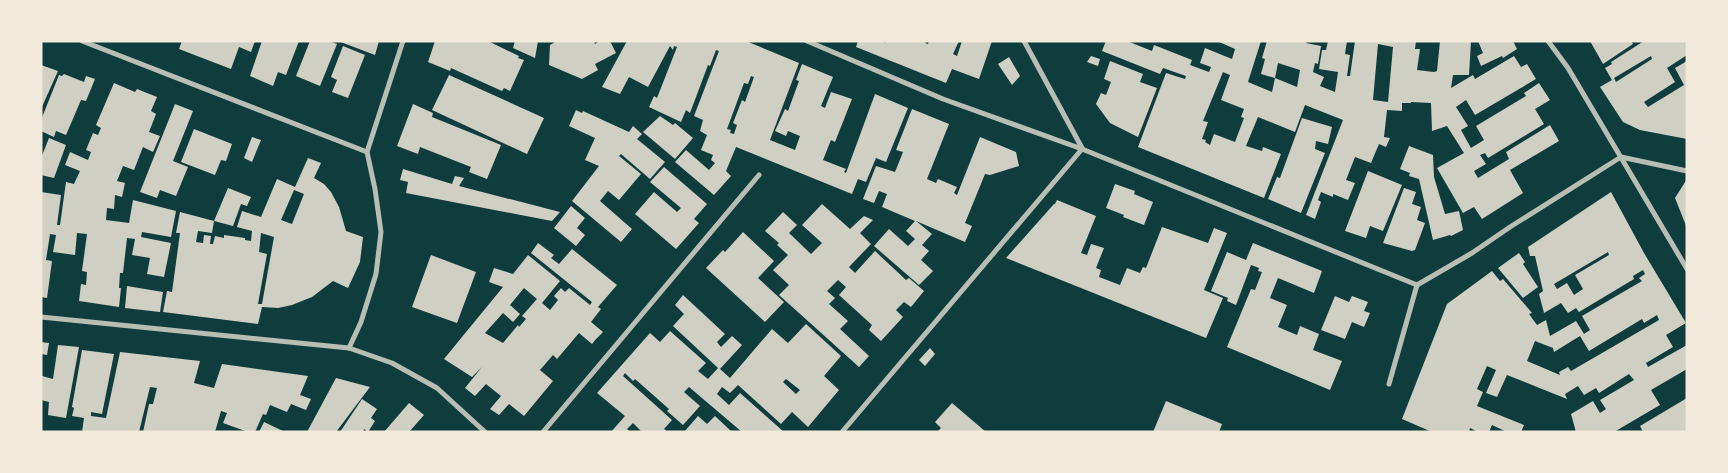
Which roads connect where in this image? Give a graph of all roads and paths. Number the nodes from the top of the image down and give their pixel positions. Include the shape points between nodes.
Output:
1 (82, 41) edge
2 (403, 41) edge
3 (808, 41) edge
4 (1024, 41) edge
5 (1548, 41) edge
6 (1082, 149) junction
7 (367, 152) junction
8 (1621, 157) junction
9 (1687, 171) edge
10 (759, 175) dead end
11 (1687, 269) edge
12 (1418, 285) junction
13 (41, 317) edge
14 (349, 348) junction
15 (1389, 384) dead end
16 (485, 432) edge
17 (543, 432) edge
18 (842, 432) edge

1 - 7 street
2 - 7 street
3 - 6 street via 943,99
4 - 6 street
5 - 8 street via 1568,68
6 - 12 street
6 - 18 street
7 - 14 street via 380,232 376,274
8 - 9 street
8 - 11 street
8 - 12 street
10 - 17 street
12 - 15 street
13 - 14 street
14 - 16 street via 392,362 437,388

